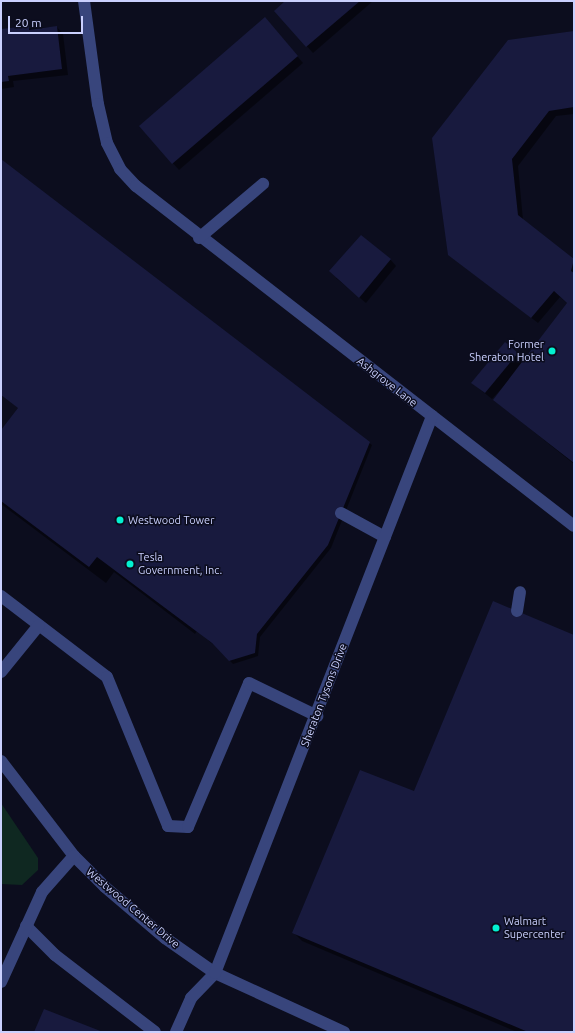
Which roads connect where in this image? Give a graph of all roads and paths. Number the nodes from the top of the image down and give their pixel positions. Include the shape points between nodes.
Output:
1 (84, 1) edge
2 (264, 184) dead end
3 (200, 238) junction
4 (432, 416) junction
5 (341, 513) dead end
6 (574, 526) edge
7 (385, 537) junction
8 (520, 592) dead end
9 (1, 596) edge
10 (518, 611) dead end
11 (39, 625) junction
12 (1, 672) edge
13 (317, 716) junction
14 (1, 761) edge
15 (74, 856) junction
16 (26, 926) junction
17 (215, 973) junction
18 (1, 982) edge
19 (155, 1032) edge
20 (176, 1032) edge
21 (344, 1032) edge

1 - 3 street, Ashgrove Lane via 98,104 112,155 120,169 136,186
2 - 3 street
3 - 4 street, Ashgrove Lane
4 - 6 street, Ashgrove Lane
4 - 7 street, Sheraton Tysons Drive
5 - 7 street
7 - 13 street, Sheraton Tysons Drive
8 - 10 street
9 - 11 street
11 - 12 street
11 - 13 street via 107,677 168,826 188,827 249,683
13 - 17 street, Sheraton Tysons Drive
14 - 15 street, Westwood Center Drive
15 - 16 street via 42,892
15 - 17 street, Westwood Center Drive via 105,887 166,938
16 - 18 street
16 - 19 street via 55,955
17 - 20 street via 191,998
17 - 21 street, Westwood Center Drive

